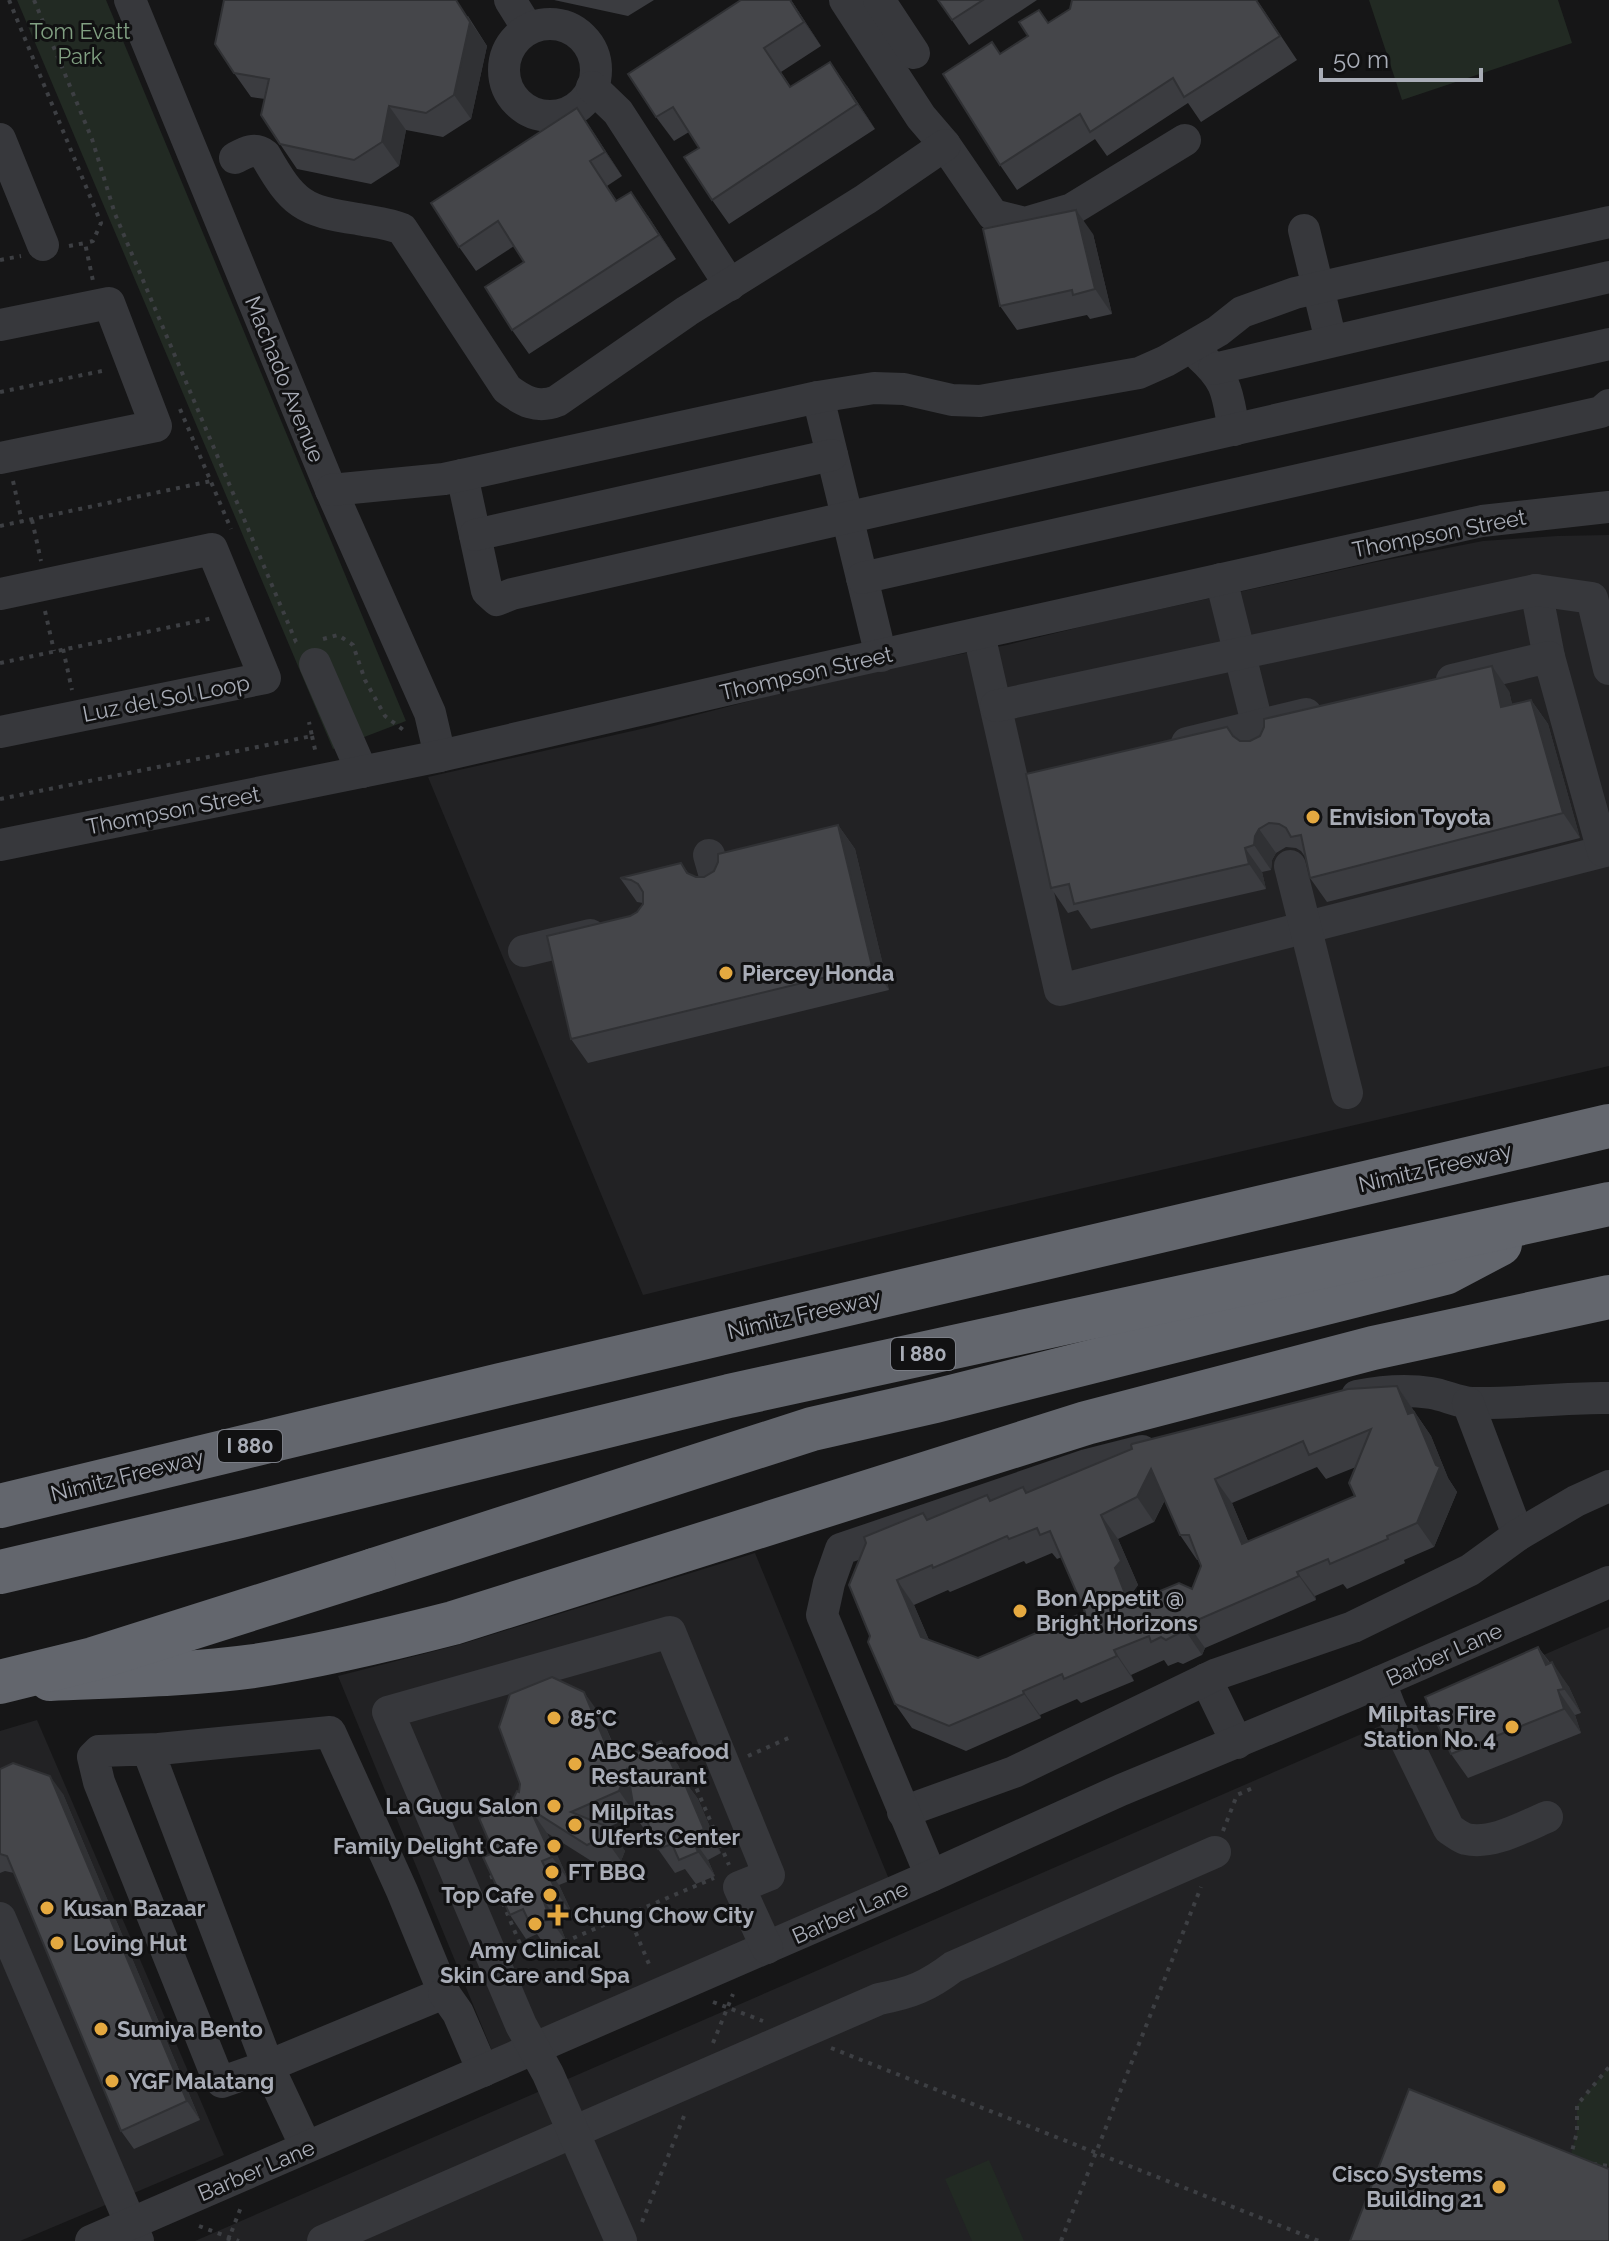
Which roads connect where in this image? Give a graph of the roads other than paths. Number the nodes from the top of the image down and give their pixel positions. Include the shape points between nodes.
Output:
1 (130, 0) edge
2 (510, 0) edge
3 (845, 0) edge
4 (879, 0) edge
5 (528, 29) junction
6 (914, 53) dead end
7 (592, 87) junction
8 (0, 139) edge
9 (1185, 140) dead end
10 (945, 145) junction
11 (235, 158) dead end
12 (9, 184) edge
13 (1609, 222) edge
14 (1304, 230) dead end
15 (43, 245) dead end
16 (1609, 277) edge
17 (730, 285) junction
18 (1319, 287) junction
19 (0, 325) edge
20 (1331, 341) junction
21 (1609, 344) edge
22 (1190, 348) junction
23 (1214, 369) junction
24 (818, 397) junction
25 (1609, 405) edge
26 (1234, 430) junction
27 (832, 455) junction
28 (4, 457) edge
29 (462, 475) junction
30 (331, 490) junction
31 (1609, 507) edge
32 (848, 519) junction
33 (475, 535) junction
34 (862, 578) junction
35 (1221, 579) junction
36 (1536, 590) junction
37 (0, 594) edge
38 (979, 634) junction
39 (314, 648) road end
40 (1240, 654) junction
41 (881, 656) junction
42 (1549, 657) junction
43 (1609, 669) edge
44 (1426, 686) edge
45 (996, 706) junction
46 (1335, 707) edge
47 (0, 732) edge
48 (1260, 736) junction
49 (1151, 752) edge
50 (428, 759) junction
51 (362, 772) junction
52 (2, 845) edge
53 (1606, 850) edge
54 (1290, 866) dead end
55 (1304, 928) junction
56 (612, 929) edge
57 (524, 951) dead end
58 (1347, 1093) dead end
59 (1609, 1126) edge
60 (1609, 1204) edge
61 (1548, 1218) junction
62 (1609, 1297) edge
63 (1609, 1398) edge
64 (1332, 1403) edge
65 (1468, 1403) junction
66 (1172, 1443) edge
67 (1609, 1486) edge
68 (0, 1506) edge
69 (1518, 1535) junction
70 (0, 1572) edge
71 (1609, 1582) edge
72 (1206, 1679) junction
73 (0, 1682) edge
74 (1380, 1682) junction
75 (1237, 1743) junction
76 (159, 1749) junction
77 (903, 1812) junction
78 (1547, 1817) dead end
79 (1215, 1852) road end
80 (931, 1876) junction
81 (0, 1918) edge
82 (767, 1948) junction
83 (444, 1993) junction
84 (534, 2049) junction
85 (268, 2066) junction
86 (483, 2071) junction
87 (574, 2133) junction
88 (306, 2147) junction
89 (134, 2232) edge
90 (630, 2234) edge
91 (91, 2241) edge
92 (323, 2241) edge

1 - 30 street, Machado Avenue
2 - 5 street
3 - 10 street
4 - 6 street
5 - 7 street via 560,24 574,30 594,56
5 - 7 street via 517,37 504,62 508,90 516,101 540,115 556,116 584,101
7 - 17 street via 618,112
8 - 12 street
9 - 10 street via 1072,209 1025,223 993,215
10 - 17 street
11 - 17 street via 260,151 292,196 323,214 402,229 500,380 532,404 557,401
12 - 15 street
13 - 18 street
14 - 18 street
16 - 20 street
18 - 20 street
18 - 22 street via 1242,312
19 - 28 street via 109,303 156,426
20 - 23 street
21 - 26 street
22 - 23 street
22 - 24 street via 1139,373 980,401 874,388
23 - 26 street via 1225,383
24 - 27 street
24 - 29 street
25 - 34 street via 1601,412
26 - 32 street
27 - 32 street
27 - 33 street
29 - 30 street
29 - 33 street
30 - 50 street, Machado Avenue via 430,713
31 - 35 street, Thompson Street via 1482,521
32 - 33 street via 497,600 487,591
32 - 34 street
34 - 41 street
35 - 38 street, Thompson Street
35 - 40 street
36 - 40 street
36 - 42 street
36 - 43 street via 1592,598
37 - 47 street, Luz del Sol Loop via 212,549 265,678
38 - 41 street, Thompson Street
38 - 45 street
39 - 51 street
40 - 45 street
40 - 48 street
41 - 50 street, Thompson Street
42 - 44 street
42 - 53 street
45 - 55 street via 1029,782 1060,990
46 - 48 street
48 - 49 street
50 - 51 street, Thompson Street
51 - 52 street, Thompson Street
53 - 55 street
54 - 55 street
55 - 58 street
56 - 57 street
59 - 68 highway, Nimitz Freeway / I 880
60 - 61 highway, I 880
61 - 70 highway, I 880 via 729,1396
61 - 73 highway, bridge via 1445,1273 812,1429 93,1659
62 - 73 highway via 1373,1348 1086,1423 453,1623 353,1648 252,1666
63 - 65 street
64 - 65 street via 1395,1391 1434,1393
65 - 69 street
66 - 77 street via 1087,1465 841,1549 822,1615
67 - 69 street
69 - 72 street via 1470,1570 1353,1627
71 - 74 street, Barber Lane
72 - 75 street
72 - 77 street via 1014,1772
74 - 75 street, Barber Lane
74 - 78 street via 1449,1829 1464,1839 1481,1839
75 - 80 street, Barber Lane
76 - 83 street via 330,1732
76 - 85 street via 152,1761
76 - 85 street via 99,1751 93,1757 99,1782 214,2069 222,2082
77 - 80 street
79 - 87 street via 953,1967 929,1984 879,1999
80 - 82 street, Barber Lane
81 - 89 street
82 - 84 street, Barber Lane
82 - 84 street via 739,1887 769,1875 670,1632 388,1712
83 - 85 street
83 - 86 street
84 - 86 street, Barber Lane
84 - 87 street
85 - 88 street
86 - 88 street, Barber Lane
87 - 90 street
87 - 92 street
88 - 89 street, Barber Lane
89 - 91 street, Barber Lane

